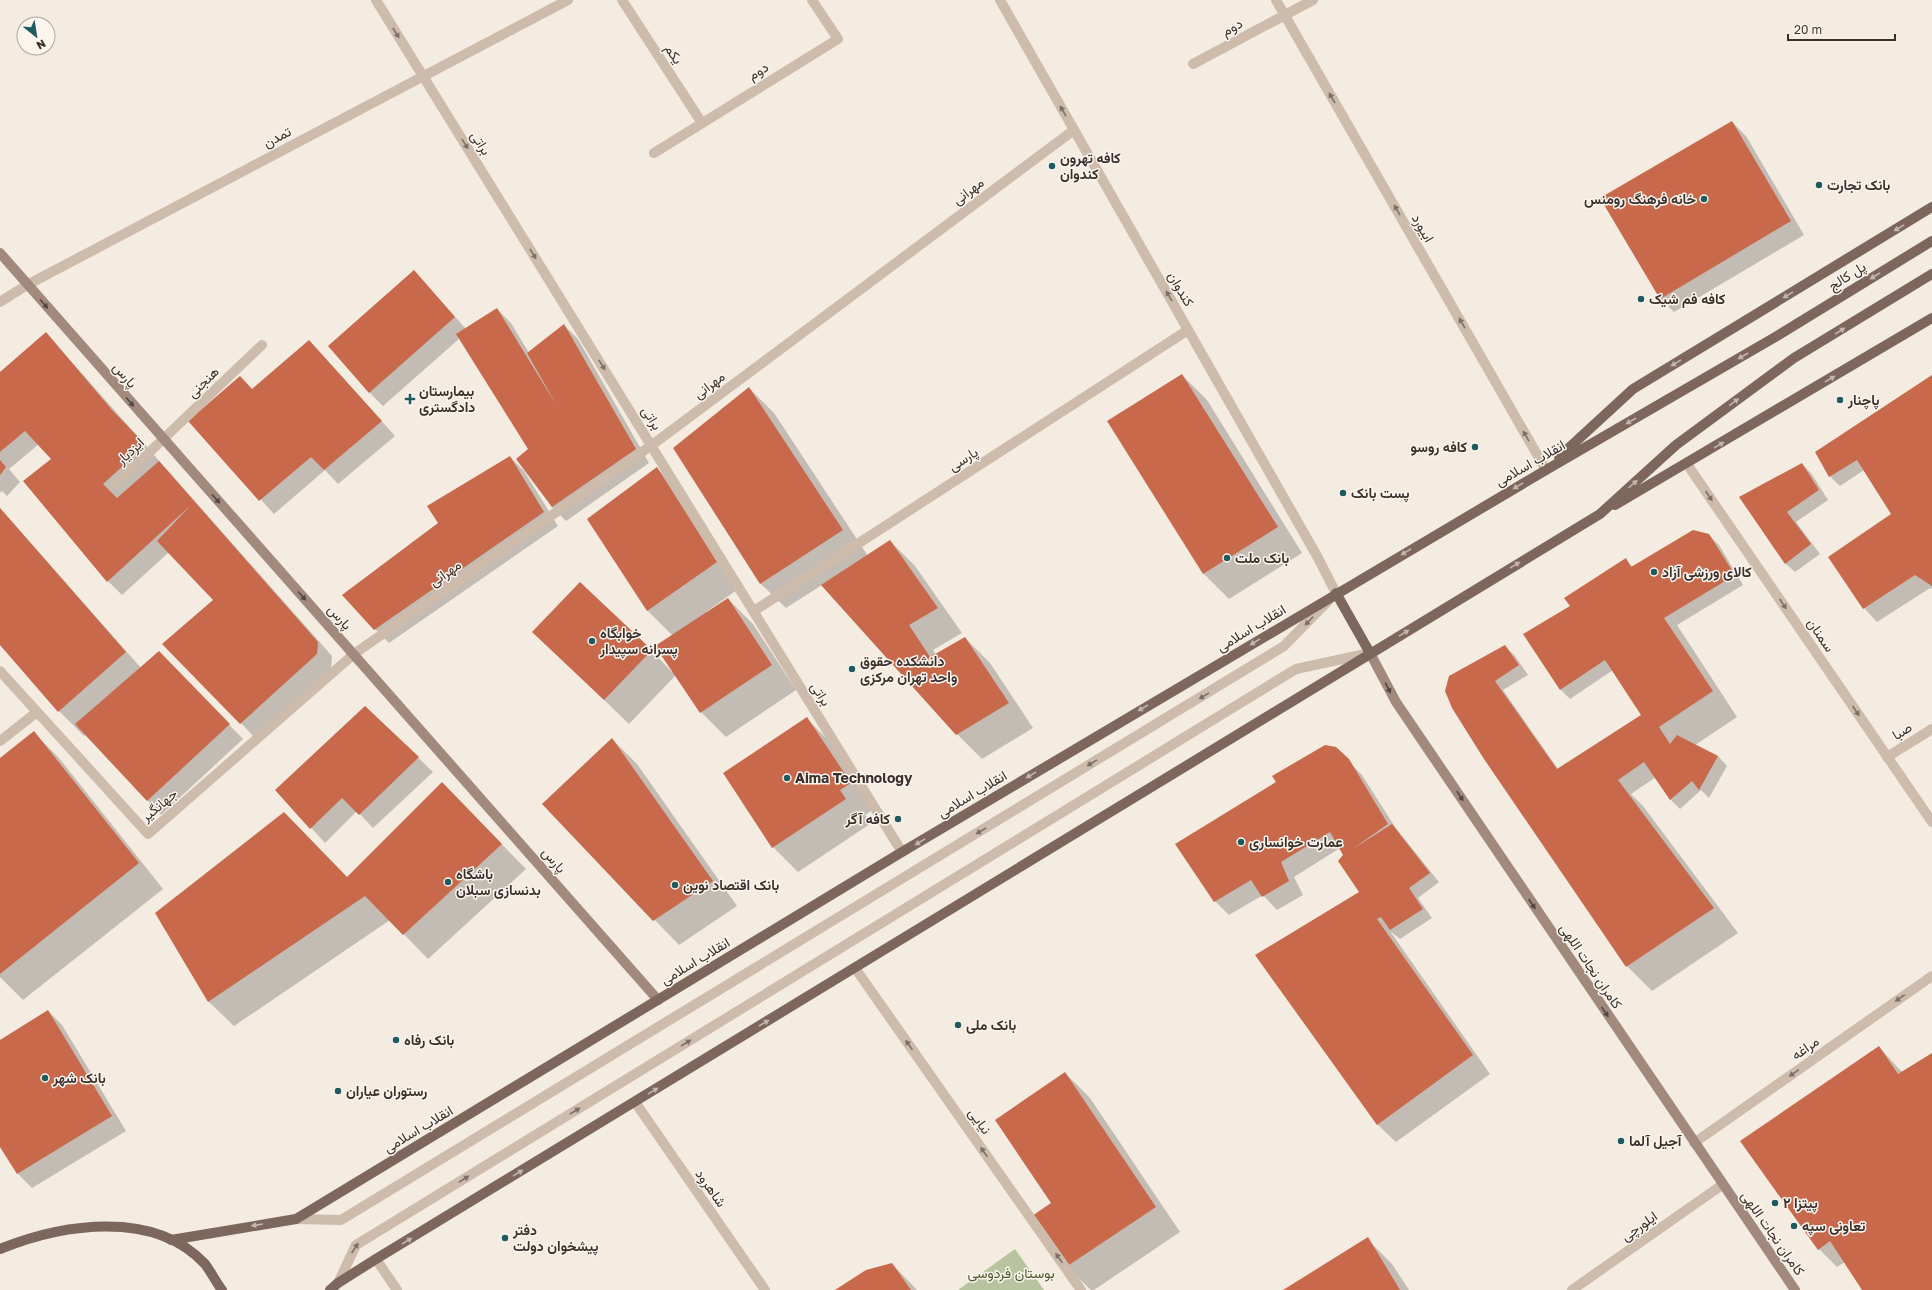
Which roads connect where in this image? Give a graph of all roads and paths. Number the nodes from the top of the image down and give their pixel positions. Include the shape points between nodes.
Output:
1 (376, 0) edge
2 (568, 0) edge
3 (622, 0) edge
4 (812, 0) edge
5 (1000, 0) edge
6 (1276, 0) edge
7 (1313, 0) edge
8 (1285, 15) junction
9 (1193, 64) dead end
10 (423, 76) junction
11 (702, 123) junction
12 (1074, 130) junction
13 (654, 153) dead end
14 (1932, 208) edge
15 (1932, 241) edge
16 (0, 253) edge
17 (1932, 274) edge
18 (27, 285) junction
19 (0, 302) edge
20 (1932, 318) edge
21 (1188, 330) junction
22 (1777, 336) joint
23 (262, 345) dead end
24 (163, 440) junction
25 (652, 445) junction
26 (1687, 464) junction
27 (1546, 470) junction
28 (116, 484) dead end
29 (1600, 514) junction
30 (1336, 593) junction
31 (754, 611) junction
32 (1370, 653) junction
33 (354, 654) junction
34 (0, 671) edge
35 (37, 712) junction
36 (1932, 729) edge
37 (0, 741) edge
38 (1887, 757) junction
39 (1932, 822) edge
40 (902, 852) junction
41 (855, 968) junction
42 (1932, 976) edge
43 (658, 1000) junction
44 (635, 1102) junction
45 (1694, 1143) junction
46 (1722, 1184) junction
47 (296, 1219) junction
48 (171, 1240) junction
49 (0, 1249) edge
50 (376, 1259) junction
51 (334, 1286) edge
52 (222, 1290) edge
53 (397, 1290) edge
54 (765, 1290) edge
55 (1081, 1290) edge
56 (1572, 1290) edge
57 (1795, 1290) edge

1 -> 10 street, براتی
2 - 10 street, تمدن
3 - 11 street, یکم
4 - 11 street, دوم via 838,39
12 -> 5 street, کندوان
6 - 8 street, ابیورد
7 - 8 street, دوم
8 - 9 street, دوم
27 -> 8 street, ابیورد
10 - 18 street, تمدن
10 -> 25 street, براتی
11 - 13 street, دوم
21 -> 12 street, کندوان
12 - 25 street, مهرانی
14 -> 27 main road via 1633,389
15 -> 22 main road, پل کالج
16 - 18 street, پارس
29 -> 17 main road via 1676,445 1794,358
18 - 19 street, تمدن
18 -> 24 street, پارس
26 -> 20 main road
21 - 30 street, کندوان
21 - 31 street, پارسی
22 -> 27 main road, انقلاب اسلامی
23 - 24 street, هنجنی
24 - 28 street, ایزدیار
24 -> 33 street, پارس
25 - 31 street, براتی
25 - 33 street, مهرانی
26 - 29 main road
26 -> 38 street, سمنان
27 -> 30 main road, انقلاب اسلامی
32 -> 29 main road
30 - 32 main road
30 -> 40 main road, انقلاب اسلامی
30 -> 47 street via 1284,646 340,1220
31 - 40 street, براتی
32 - 41 main road
32 -> 45 street, کامران نجات اللهی via 1396,702
51 -> 32 street via 356,1245 1289,673 1296,669
33 - 35 street, جهانگیر via 148,834
33 - 43 street, پارس
34 - 35 street, جهانگیر
35 - 37 street
36 - 38 street, صبا
38 - 39 street, سمنان
40 - 43 main road, انقلاب اسلامی
44 -> 41 main road
55 -> 41 street, نیایی
42 -> 45 street, مراغه
43 - 47 main road, انقلاب اسلامی
50 -> 44 main road
44 - 54 street, شاهرود
45 - 46 street, کامران نجات اللهی
46 - 56 street, ایلورچی
46 - 57 street, کامران نجات اللهی
47 -> 48 main road, انقلاب اسلامی
48 - 49 main road via 126,1228 93,1227 37,1236
48 - 52 main road via 186,1248 202,1262
50 - 51 main road
50 - 53 street

